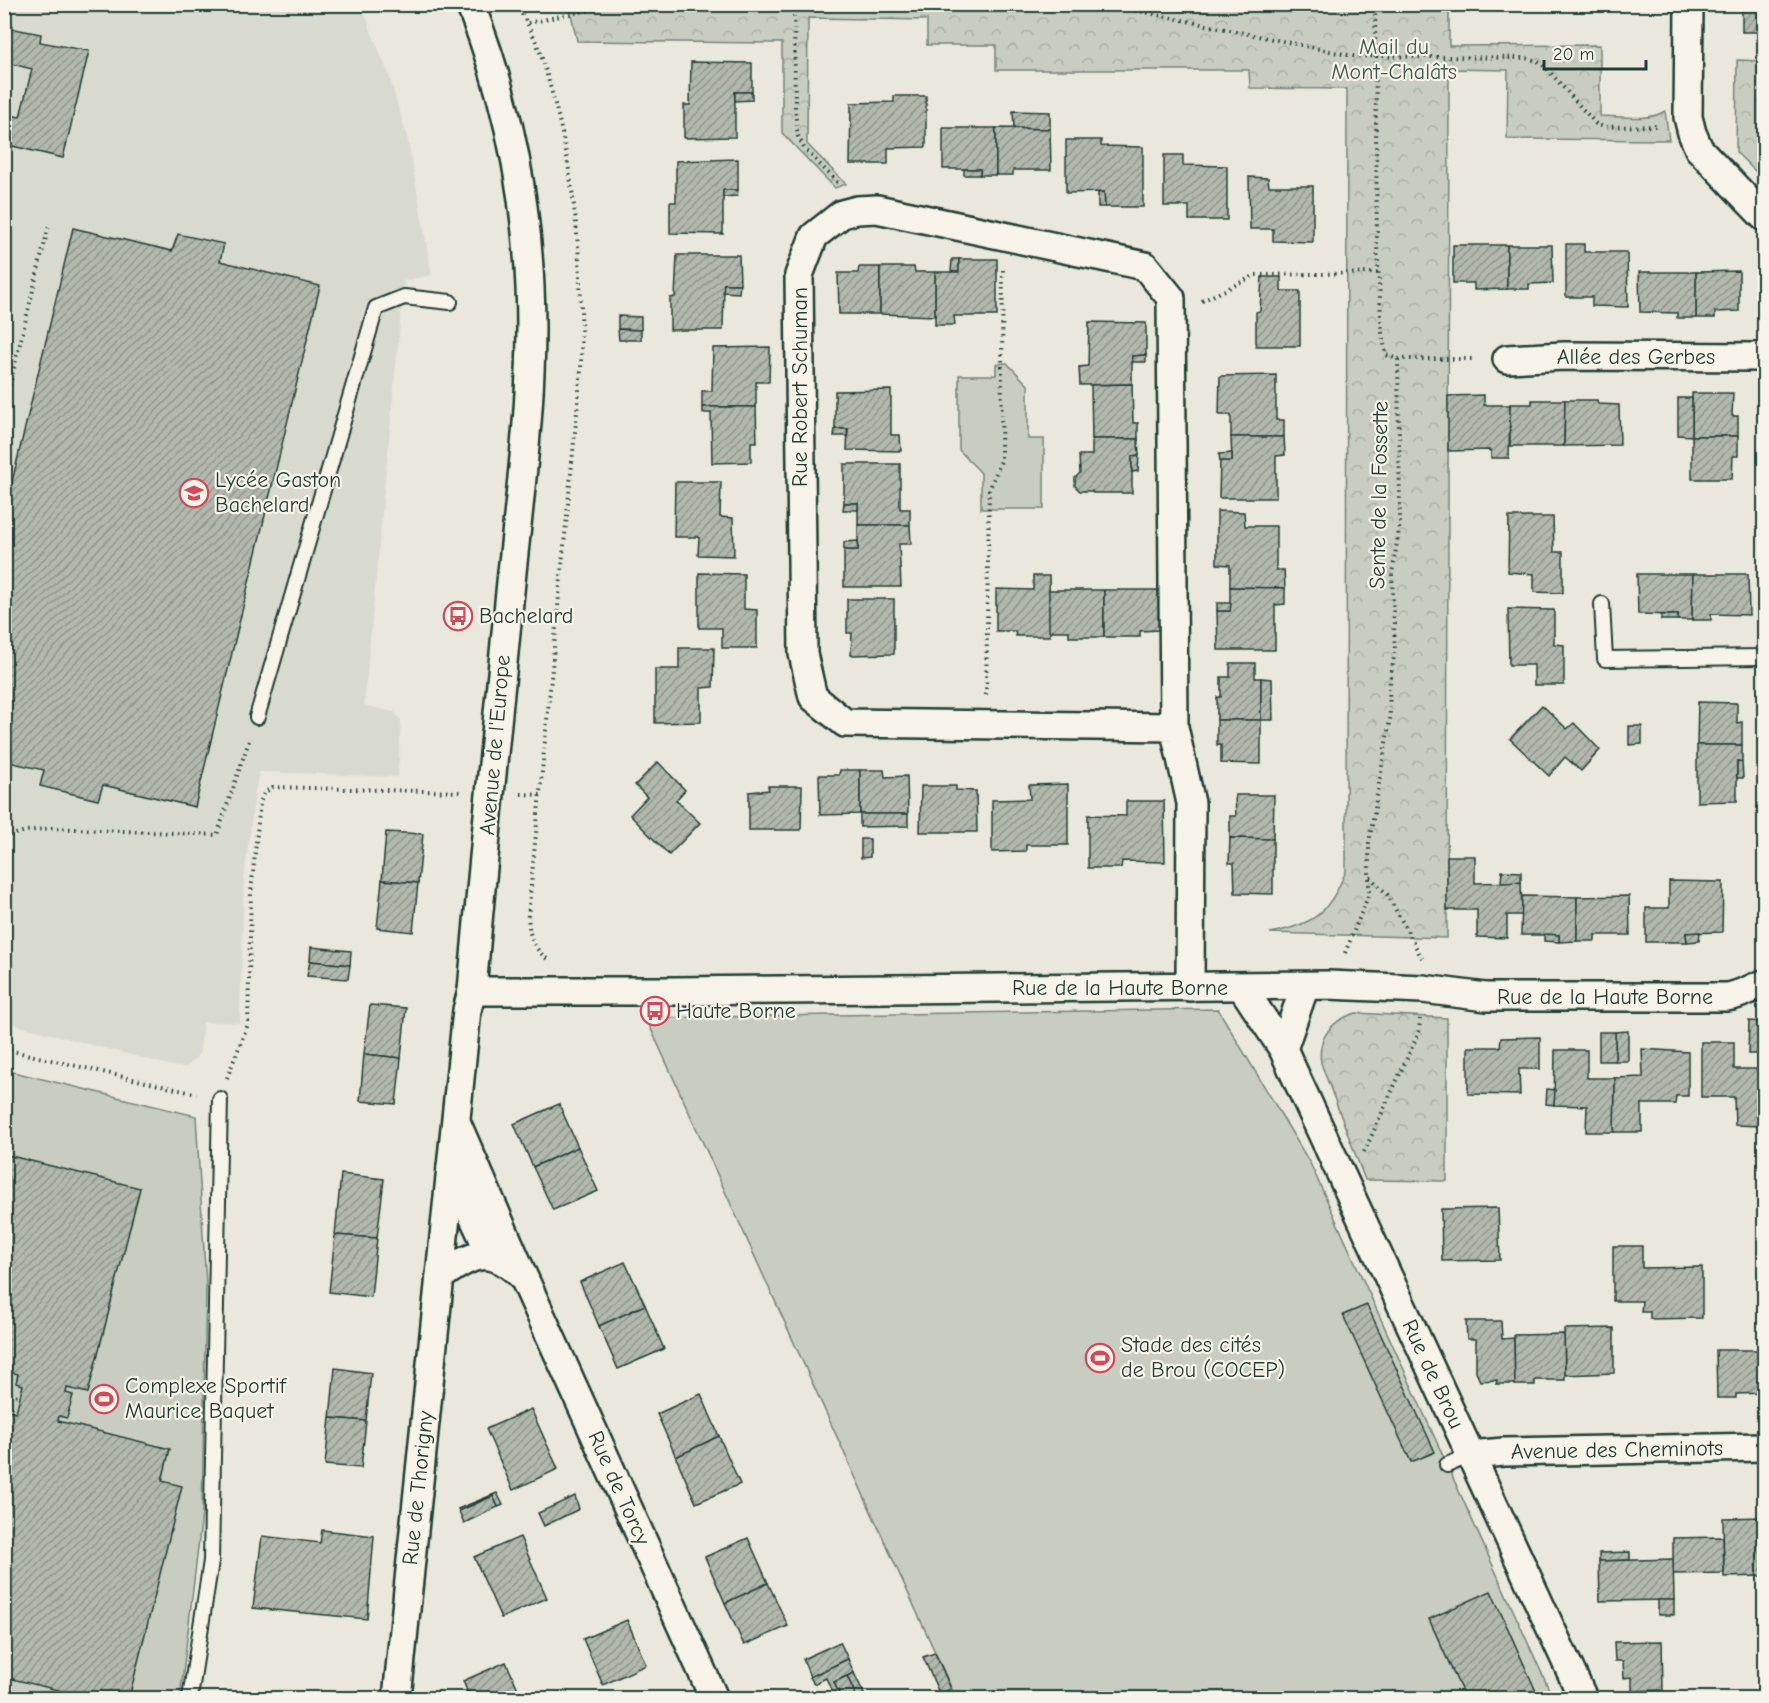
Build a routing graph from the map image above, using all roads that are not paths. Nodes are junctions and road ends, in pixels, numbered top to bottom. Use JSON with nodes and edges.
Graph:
{"nodes":[{"id":1,"x":470,"y":4,"type":"edge"},
{"id":2,"x":1689,"y":4,"type":"edge"},
{"id":3,"x":1764,"y":217,"type":"edge"},
{"id":4,"x":450,"y":302,"type":"dead end"},
{"id":5,"x":1764,"y":357,"type":"edge"},
{"id":6,"x":1507,"y":359,"type":"road end"},
{"id":7,"x":1602,"y":604,"type":"dead end"},
{"id":8,"x":1764,"y":657,"type":"edge"},
{"id":9,"x":256,"y":717,"type":"road end"},
{"id":10,"x":1174,"y":727,"type":"junction"},
{"id":11,"x":1761,"y":979,"type":"edge"},
{"id":12,"x":1305,"y":986,"type":"junction"},
{"id":13,"x":1190,"y":987,"type":"junction"},
{"id":14,"x":1242,"y":987,"type":"junction"},
{"id":15,"x":472,"y":991,"type":"junction"},
{"id":16,"x":1283,"y":1050,"type":"junction"},
{"id":17,"x":219,"y":1100,"type":"road end"},
{"id":18,"x":455,"y":1120,"type":"junction"},
{"id":19,"x":451,"y":1167,"type":"junction"},
{"id":20,"x":491,"y":1255,"type":"junction"},
{"id":21,"x":440,"y":1277,"type":"junction"},
{"id":22,"x":524,"y":1278,"type":"junction"},
{"id":23,"x":1764,"y":1448,"type":"edge"},
{"id":24,"x":1459,"y":1460,"type":"junction"},
{"id":25,"x":190,"y":1698,"type":"edge"},
{"id":26,"x":397,"y":1698,"type":"edge"},
{"id":27,"x":714,"y":1698,"type":"edge"},
{"id":28,"x":1583,"y":1698,"type":"edge"}],
"edges":[{"from":1,"to":15,"type":"street","name":"Avenue de l'Europe"},
{"from":2,"to":3,"type":"street"},
{"from":4,"to":9,"type":"lane"},
{"from":5,"to":6,"type":"street","name":"Allée des Gerbes"},
{"from":7,"to":8,"type":"lane"},
{"from":10,"to":10,"type":"street","name":"Rue Robert Schuman"},
{"from":10,"to":13,"type":"street","name":"Rue Robert Schuman"},
{"from":11,"to":12,"type":"street","name":"Rue de la Haute Borne"},
{"from":12,"to":14,"type":"street","name":"Rue de la Haute Borne"},
{"from":12,"to":16,"type":"street"},
{"from":13,"to":14,"type":"street","name":"Rue de la Haute Borne"},
{"from":13,"to":15,"type":"street","name":"Rue de la Haute Borne"},
{"from":14,"to":16,"type":"street","name":"Rue de Brou"},
{"from":15,"to":18,"type":"street","name":"Avenue de l'Europe"},
{"from":16,"to":24,"type":"street","name":"Rue de Brou"},
{"from":17,"to":25,"type":"lane"},
{"from":18,"to":19,"type":"street","name":"Avenue de l'Europe"},
{"from":18,"to":22,"type":"street","name":"Rue de Torcy"},
{"from":19,"to":20,"type":"street"},
{"from":19,"to":21,"type":"street","name":"Avenue de l'Europe"},
{"from":20,"to":21,"type":"street"},
{"from":20,"to":22,"type":"street","name":"Rue de Torcy"},
{"from":21,"to":26,"type":"street","name":"Rue de Thorigny"},
{"from":22,"to":27,"type":"street","name":"Rue de Torcy"},
{"from":23,"to":24,"type":"street","name":"Avenue des Cheminots"},
{"from":24,"to":28,"type":"street","name":"Rue de Brou"}]}
